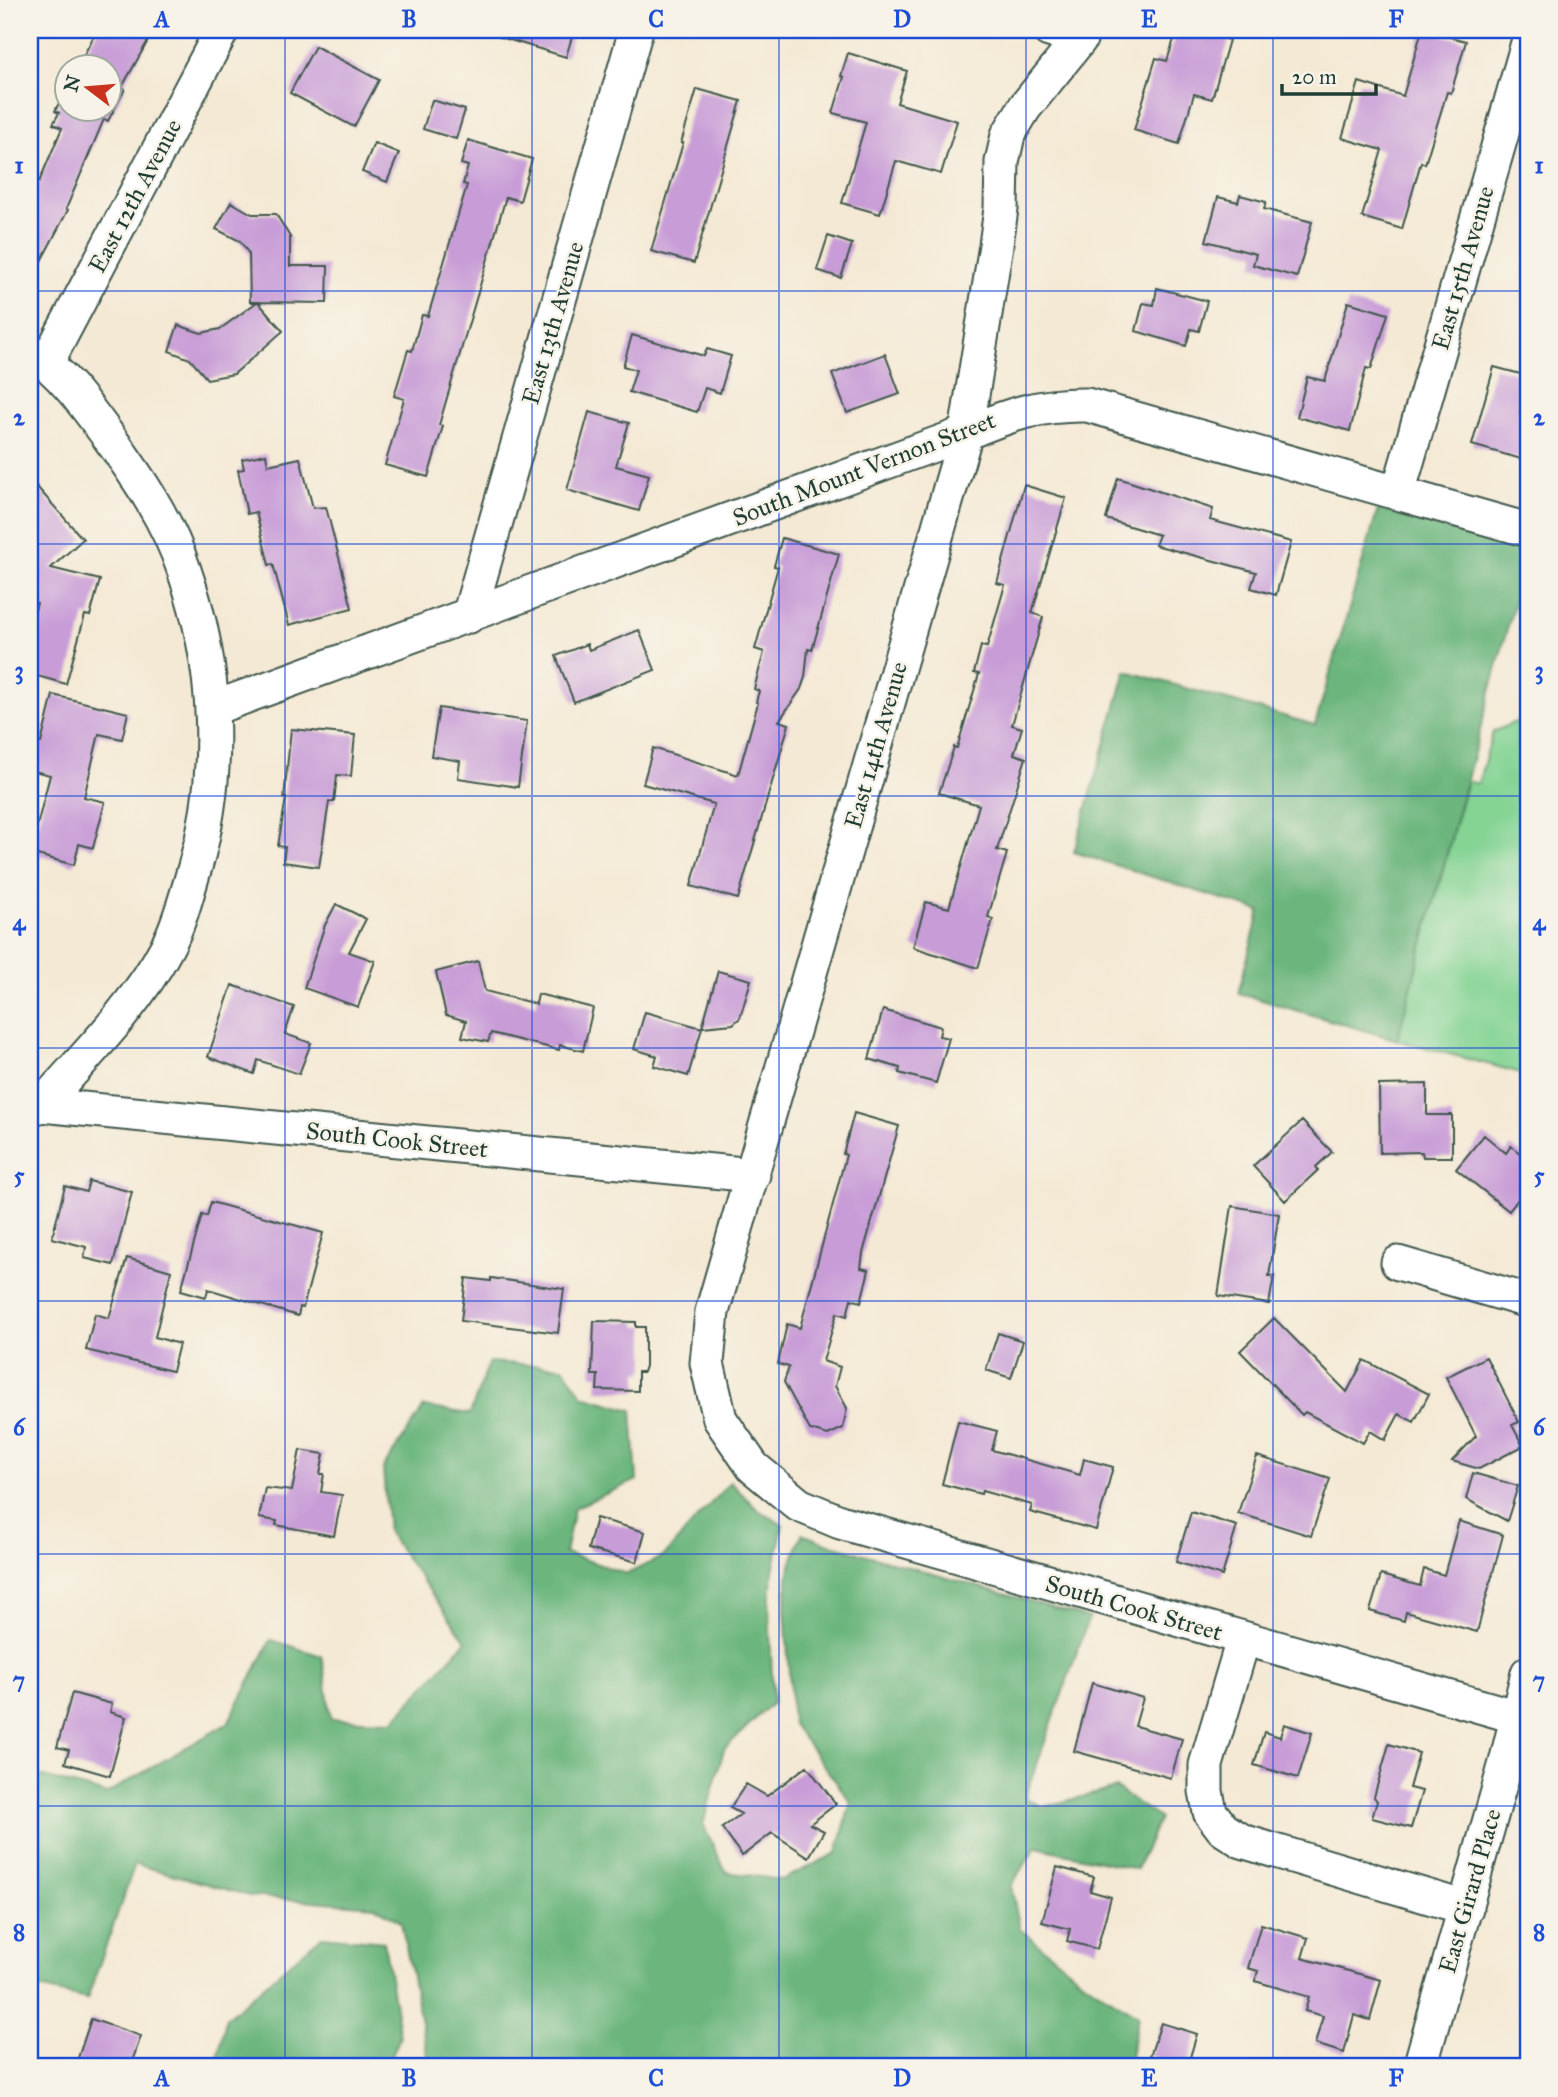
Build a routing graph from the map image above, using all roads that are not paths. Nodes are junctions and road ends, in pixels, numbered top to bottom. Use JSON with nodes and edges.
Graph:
{"nodes":[{"id":1,"x":222,"y":30,"type":"edge"},
{"id":2,"x":636,"y":30,"type":"edge"},
{"id":3,"x":1071,"y":33,"type":"edge"},
{"id":4,"x":1528,"y":43,"type":"edge"},
{"id":5,"x":38,"y":357,"type":"edge"},
{"id":6,"x":966,"y":433,"type":"junction"},
{"id":7,"x":1398,"y":493,"type":"junction"},
{"id":8,"x":1528,"y":530,"type":"edge"},
{"id":9,"x":470,"y":616,"type":"junction"},
{"id":10,"x":214,"y":708,"type":"junction"},
{"id":11,"x":36,"y":1107,"type":"edge"},
{"id":12,"x":753,"y":1175,"type":"junction"},
{"id":13,"x":1398,"y":1263,"type":"dead end"},
{"id":14,"x":1528,"y":1301,"type":"edge"},
{"id":15,"x":753,"y":1467,"type":"joint"},
{"id":16,"x":1243,"y":1640,"type":"junction"},
{"id":17,"x":1528,"y":1673,"type":"edge"},
{"id":18,"x":1522,"y":1718,"type":"edge"},
{"id":19,"x":1466,"y":1908,"type":"junction"},
{"id":20,"x":1420,"y":2067,"type":"edge"}],
"edges":[{"from":1,"to":5,"type":"street","name":"East 12th Avenue"},
{"from":2,"to":9,"type":"street","name":"East 13th Avenue"},
{"from":3,"to":6,"type":"street","name":"East 14th Avenue"},
{"from":4,"to":7,"type":"street","name":"East 15th Avenue"},
{"from":5,"to":10,"type":"street"},
{"from":6,"to":7,"type":"street","name":"South Mount Vernon Street"},
{"from":6,"to":9,"type":"street","name":"South Mount Vernon Street"},
{"from":6,"to":12,"type":"street","name":"East 14th Avenue"},
{"from":7,"to":8,"type":"street","name":"South Mount Vernon Street"},
{"from":9,"to":10,"type":"street","name":"South Mount Vernon Street"},
{"from":10,"to":11,"type":"street"},
{"from":11,"to":12,"type":"street","name":"South Cook Street"},
{"from":12,"to":15,"type":"street","name":"East 14th Avenue"},
{"from":13,"to":14,"type":"street"},
{"from":15,"to":16,"type":"street","name":"South Cook Street"},
{"from":16,"to":18,"type":"street","name":"South Cook Street"},
{"from":16,"to":19,"type":"street"},
{"from":17,"to":18,"type":"street","name":"East Girard Place"},
{"from":18,"to":19,"type":"street","name":"East Girard Place"},
{"from":19,"to":20,"type":"street","name":"East Girard Place"}]}
